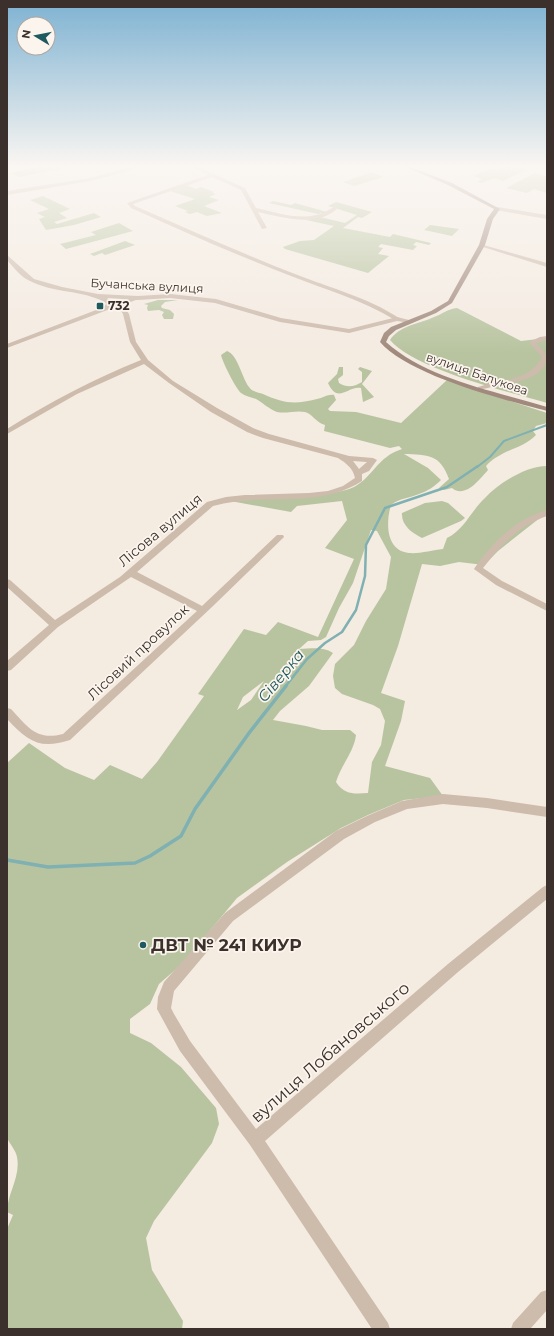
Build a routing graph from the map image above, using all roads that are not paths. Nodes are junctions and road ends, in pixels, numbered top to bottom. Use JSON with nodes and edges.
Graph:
{"nodes":[{"id":1,"x":183,"y":228,"type":"edge"},
{"id":2,"x":487,"y":228,"type":"edge"},
{"id":3,"x":482,"y":246,"type":"junction"},
{"id":4,"x":7,"y":257,"type":"edge"},
{"id":5,"x":547,"y":265,"type":"edge"},
{"id":6,"x":98,"y":296,"type":"junction"},
{"id":7,"x":138,"y":298,"type":"junction"},
{"id":8,"x":119,"y":304,"type":"junction"},
{"id":9,"x":106,"y":308,"type":"junction"},
{"id":10,"x":397,"y":319,"type":"junction"},
{"id":11,"x":410,"y":321,"type":"junction"},
{"id":12,"x":547,"y":338,"type":"edge"},
{"id":13,"x":7,"y":346,"type":"edge"},
{"id":14,"x":145,"y":361,"type":"junction"},
{"id":15,"x":480,"y":388,"type":"junction"},
{"id":16,"x":547,"y":409,"type":"edge"},
{"id":17,"x":7,"y":432,"type":"edge"},
{"id":18,"x":341,"y":456,"type":"junction"},
{"id":19,"x":358,"y":473,"type":"junction"},
{"id":20,"x":547,"y":512,"type":"edge"},
{"id":21,"x":280,"y":537,"type":"dead end"},
{"id":22,"x":131,"y":573,"type":"junction"},
{"id":23,"x":7,"y":582,"type":"edge"},
{"id":24,"x":547,"y":608,"type":"edge"},
{"id":25,"x":203,"y":610,"type":"junction"},
{"id":26,"x":55,"y":625,"type":"junction"},
{"id":27,"x":7,"y":667,"type":"edge"},
{"id":28,"x":7,"y":712,"type":"edge"},
{"id":29,"x":547,"y":812,"type":"edge"},
{"id":30,"x":547,"y":891,"type":"edge"},
{"id":31,"x":255,"y":1140,"type":"junction"},
{"id":32,"x":547,"y":1298,"type":"edge"},
{"id":33,"x":382,"y":1329,"type":"edge"},
{"id":34,"x":518,"y":1329,"type":"edge"}],
"edges":[{"from":1,"to":10,"type":"street"},
{"from":2,"to":3,"type":"main road","name":"вулиця Балукова"},
{"from":3,"to":5,"type":"street"},
{"from":3,"to":11,"type":"main road","name":"вулиця Балукова"},
{"from":4,"to":6,"type":"street","name":"Бучанська вулиця"},
{"from":6,"to":7,"type":"street","name":"Бучанська вулиця"},
{"from":6,"to":9,"type":"street"},
{"from":7,"to":8,"type":"street"},
{"from":7,"to":10,"type":"street","name":"Бучанська вулиця"},
{"from":8,"to":9,"type":"street"},
{"from":8,"to":14,"type":"street"},
{"from":9,"to":13,"type":"street"},
{"from":10,"to":11,"type":"street","name":"Бучанська вулиця"},
{"from":11,"to":15,"type":"main road","name":"вулиця Балукова"},
{"from":12,"to":15,"type":"street"},
{"from":14,"to":17,"type":"street"},
{"from":14,"to":18,"type":"street"},
{"from":15,"to":16,"type":"main road","name":"вулиця Балукова"},
{"from":18,"to":19,"type":"street"},
{"from":18,"to":19,"type":"street"},
{"from":19,"to":22,"type":"street","name":"Лісова вулиця"},
{"from":20,"to":24,"type":"street"},
{"from":21,"to":25,"type":"street","name":"Лісовий провулок"},
{"from":22,"to":25,"type":"street"},
{"from":22,"to":26,"type":"street","name":"Лісова вулиця"},
{"from":23,"to":26,"type":"street"},
{"from":25,"to":28,"type":"street","name":"Лісовий провулок"},
{"from":26,"to":27,"type":"street","name":"Лісова вулиця"},
{"from":29,"to":31,"type":"street"},
{"from":30,"to":31,"type":"street","name":"вулиця Лобановського"},
{"from":31,"to":33,"type":"street","name":"вулиця Лобановського"},
{"from":32,"to":34,"type":"street"}]}
